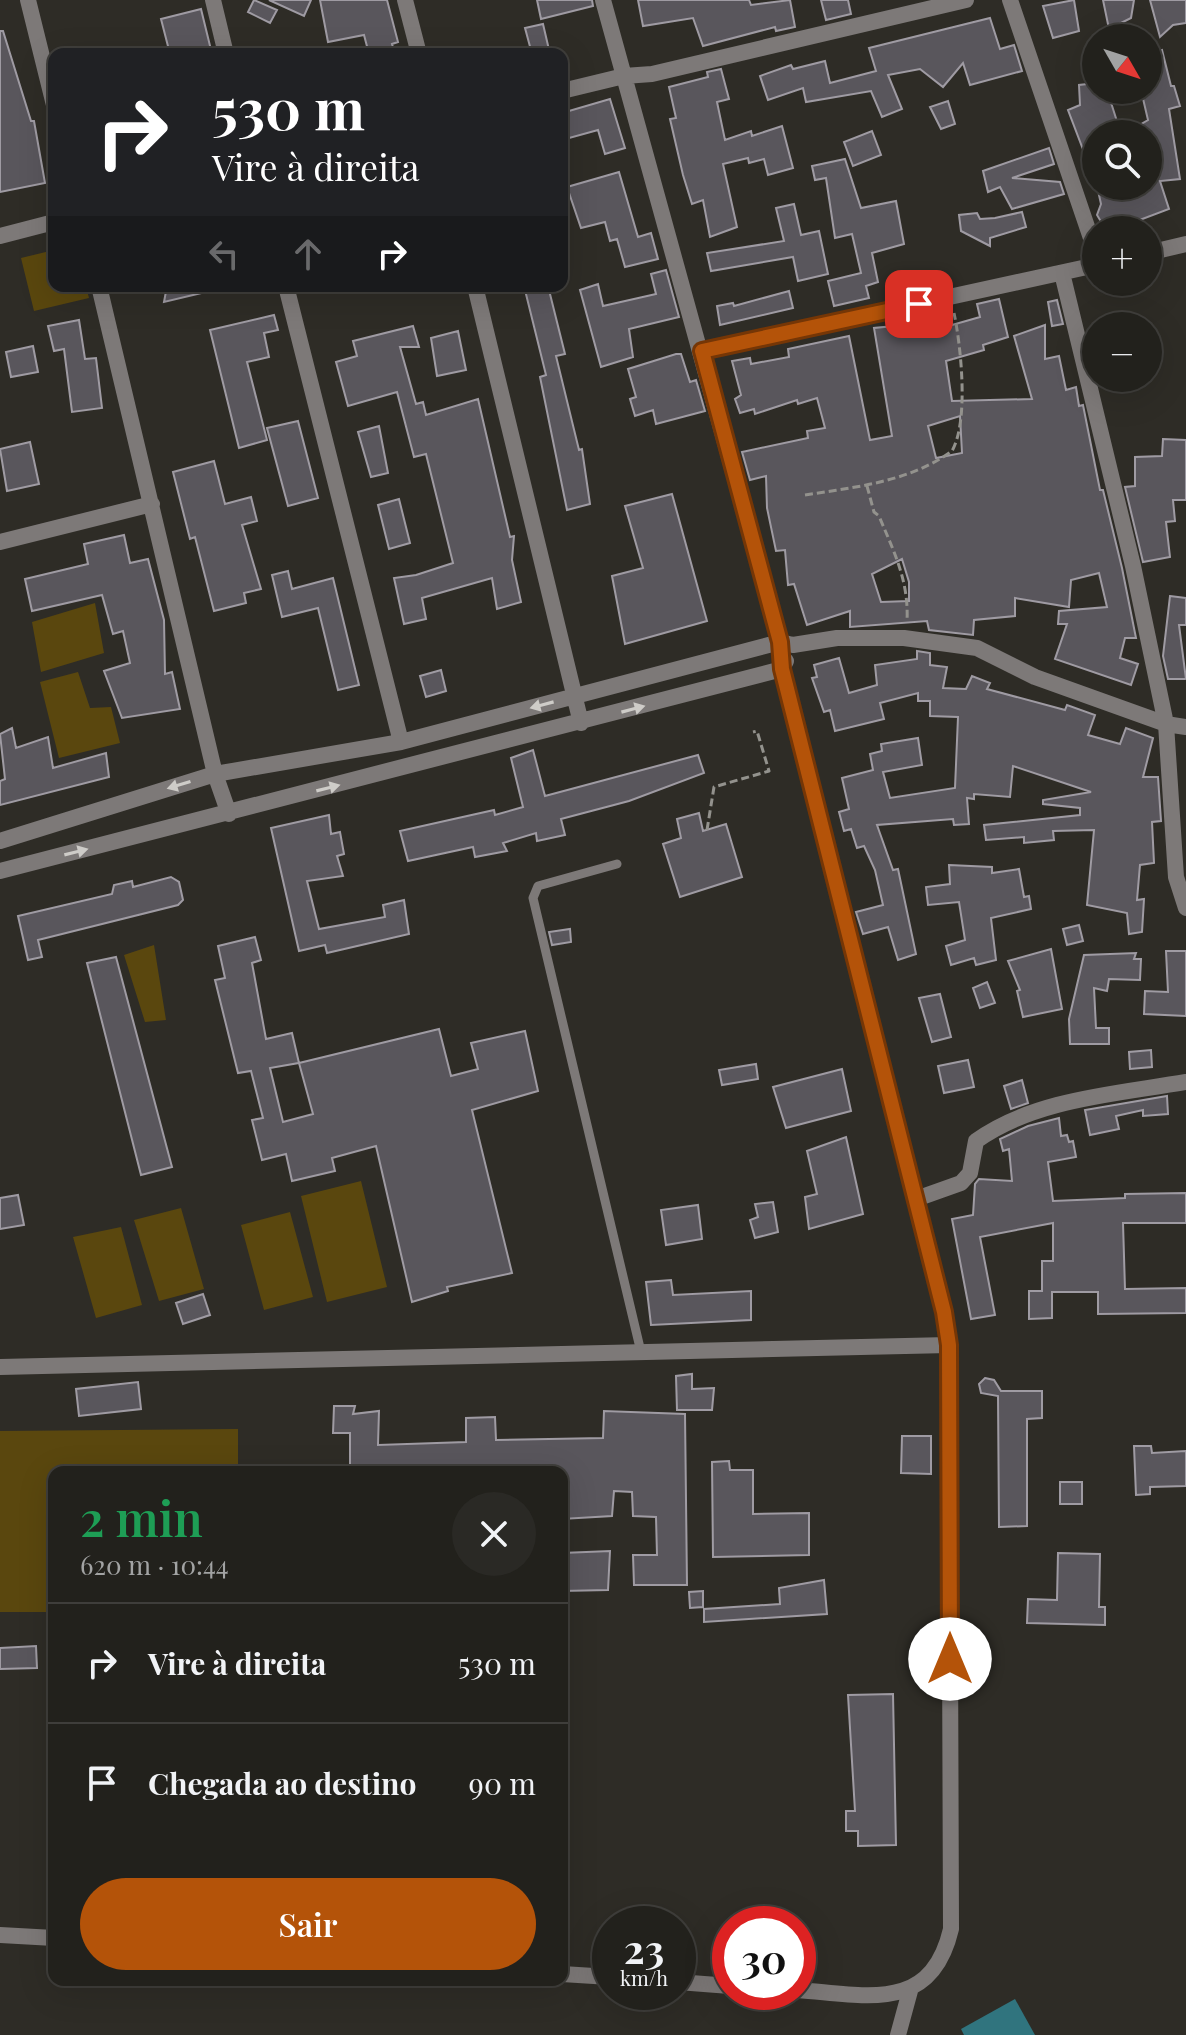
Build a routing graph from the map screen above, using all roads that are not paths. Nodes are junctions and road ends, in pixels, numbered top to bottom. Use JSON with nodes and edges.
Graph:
{"nodes":[{"id":1,"x":28,"y":0,"type":"edge"},
{"id":2,"x":213,"y":0,"type":"edge"},
{"id":3,"x":405,"y":0,"type":"edge"},
{"id":4,"x":603,"y":0,"type":"edge"},
{"id":5,"x":966,"y":0,"type":"edge"},
{"id":6,"x":1010,"y":0,"type":"edge"},
{"id":7,"x":225,"y":48,"type":"edge"},
{"id":8,"x":417,"y":48,"type":"edge"},
{"id":9,"x":624,"y":76,"type":"junction"},
{"id":10,"x":48,"y":81,"type":"edge"},
{"id":11,"x":568,"y":90,"type":"edge"},
{"id":12,"x":1083,"y":216,"type":"edge"},
{"id":13,"x":48,"y":224,"type":"edge"},
{"id":14,"x":0,"y":236,"type":"edge"},
{"id":15,"x":1186,"y":244,"type":"edge"},
{"id":16,"x":1162,"y":250,"type":"edge"},
{"id":17,"x":1082,"y":268,"type":"edge"},
{"id":18,"x":1062,"y":273,"type":"junction"},
{"id":19,"x":100,"y":292,"type":"edge"},
{"id":20,"x":288,"y":292,"type":"edge"},
{"id":21,"x":476,"y":292,"type":"edge"},
{"id":22,"x":702,"y":351,"type":"junction"},
{"id":23,"x":152,"y":504,"type":"junction"},
{"id":24,"x":0,"y":542,"type":"edge"},
{"id":25,"x":787,"y":644,"type":"junction"},
{"id":26,"x":782,"y":669,"type":"junction"},
{"id":27,"x":573,"y":697,"type":"junction"},
{"id":28,"x":581,"y":723,"type":"junction"},
{"id":29,"x":1166,"y":724,"type":"junction"},
{"id":30,"x":1186,"y":727,"type":"edge"},
{"id":31,"x":401,"y":742,"type":"junction"},
{"id":32,"x":215,"y":774,"type":"junction"},
{"id":33,"x":229,"y":814,"type":"junction"},
{"id":34,"x":0,"y":841,"type":"edge"},
{"id":35,"x":617,"y":864,"type":"dead end"},
{"id":36,"x":0,"y":871,"type":"edge"},
{"id":37,"x":1186,"y":908,"type":"edge"},
{"id":38,"x":1186,"y":1082,"type":"edge"},
{"id":39,"x":916,"y":1199,"type":"junction"},
{"id":40,"x":949,"y":1345,"type":"junction"},
{"id":41,"x":641,"y":1352,"type":"junction"},
{"id":42,"x":0,"y":1367,"type":"edge"},
{"id":43,"x":0,"y":1935,"type":"edge"},
{"id":44,"x":48,"y":1938,"type":"edge"},
{"id":45,"x":568,"y":1974,"type":"edge"},
{"id":46,"x":592,"y":1976,"type":"edge"},
{"id":47,"x":816,"y":1991,"type":"edge"},
{"id":48,"x":910,"y":1991,"type":"junction"},
{"id":49,"x":898,"y":2035,"type":"edge"}],
"edges":[{"from":1,"to":10,"type":"street"},
{"from":2,"to":7,"type":"street"},
{"from":3,"to":8,"type":"street"},
{"from":4,"to":9,"type":"street"},
{"from":5,"to":9,"type":"street"},
{"from":6,"to":12,"type":"street"},
{"from":9,"to":11,"type":"street"},
{"from":9,"to":22,"type":"street"},
{"from":13,"to":14,"type":"street"},
{"from":15,"to":16,"type":"street"},
{"from":17,"to":18,"type":"street"},
{"from":18,"to":22,"type":"street"},
{"from":18,"to":29,"type":"street"},
{"from":19,"to":23,"type":"street"},
{"from":20,"to":31,"type":"street"},
{"from":21,"to":27,"type":"street"},
{"from":22,"to":25,"type":"street"},
{"from":23,"to":24,"type":"street"},
{"from":23,"to":32,"type":"street"},
{"from":25,"to":26,"type":"street"},
{"from":25,"to":27,"type":"street"},
{"from":25,"to":29,"type":"street"},
{"from":28,"to":26,"type":"street","one_way":true},
{"from":26,"to":39,"type":"street"},
{"from":27,"to":28,"type":"street"},
{"from":27,"to":31,"type":"street","one_way":true},
{"from":33,"to":28,"type":"street","one_way":true},
{"from":29,"to":30,"type":"street"},
{"from":29,"to":37,"type":"street"},
{"from":31,"to":32,"type":"street"},
{"from":32,"to":33,"type":"street"},
{"from":32,"to":34,"type":"street","one_way":true},
{"from":36,"to":33,"type":"street","one_way":true},
{"from":35,"to":41,"type":"lane"},
{"from":38,"to":39,"type":"street"},
{"from":39,"to":40,"type":"street"},
{"from":40,"to":41,"type":"street"},
{"from":40,"to":48,"type":"street"},
{"from":41,"to":42,"type":"street"},
{"from":43,"to":44,"type":"street"},
{"from":45,"to":46,"type":"street"},
{"from":47,"to":48,"type":"street"},
{"from":48,"to":49,"type":"street"}]}
